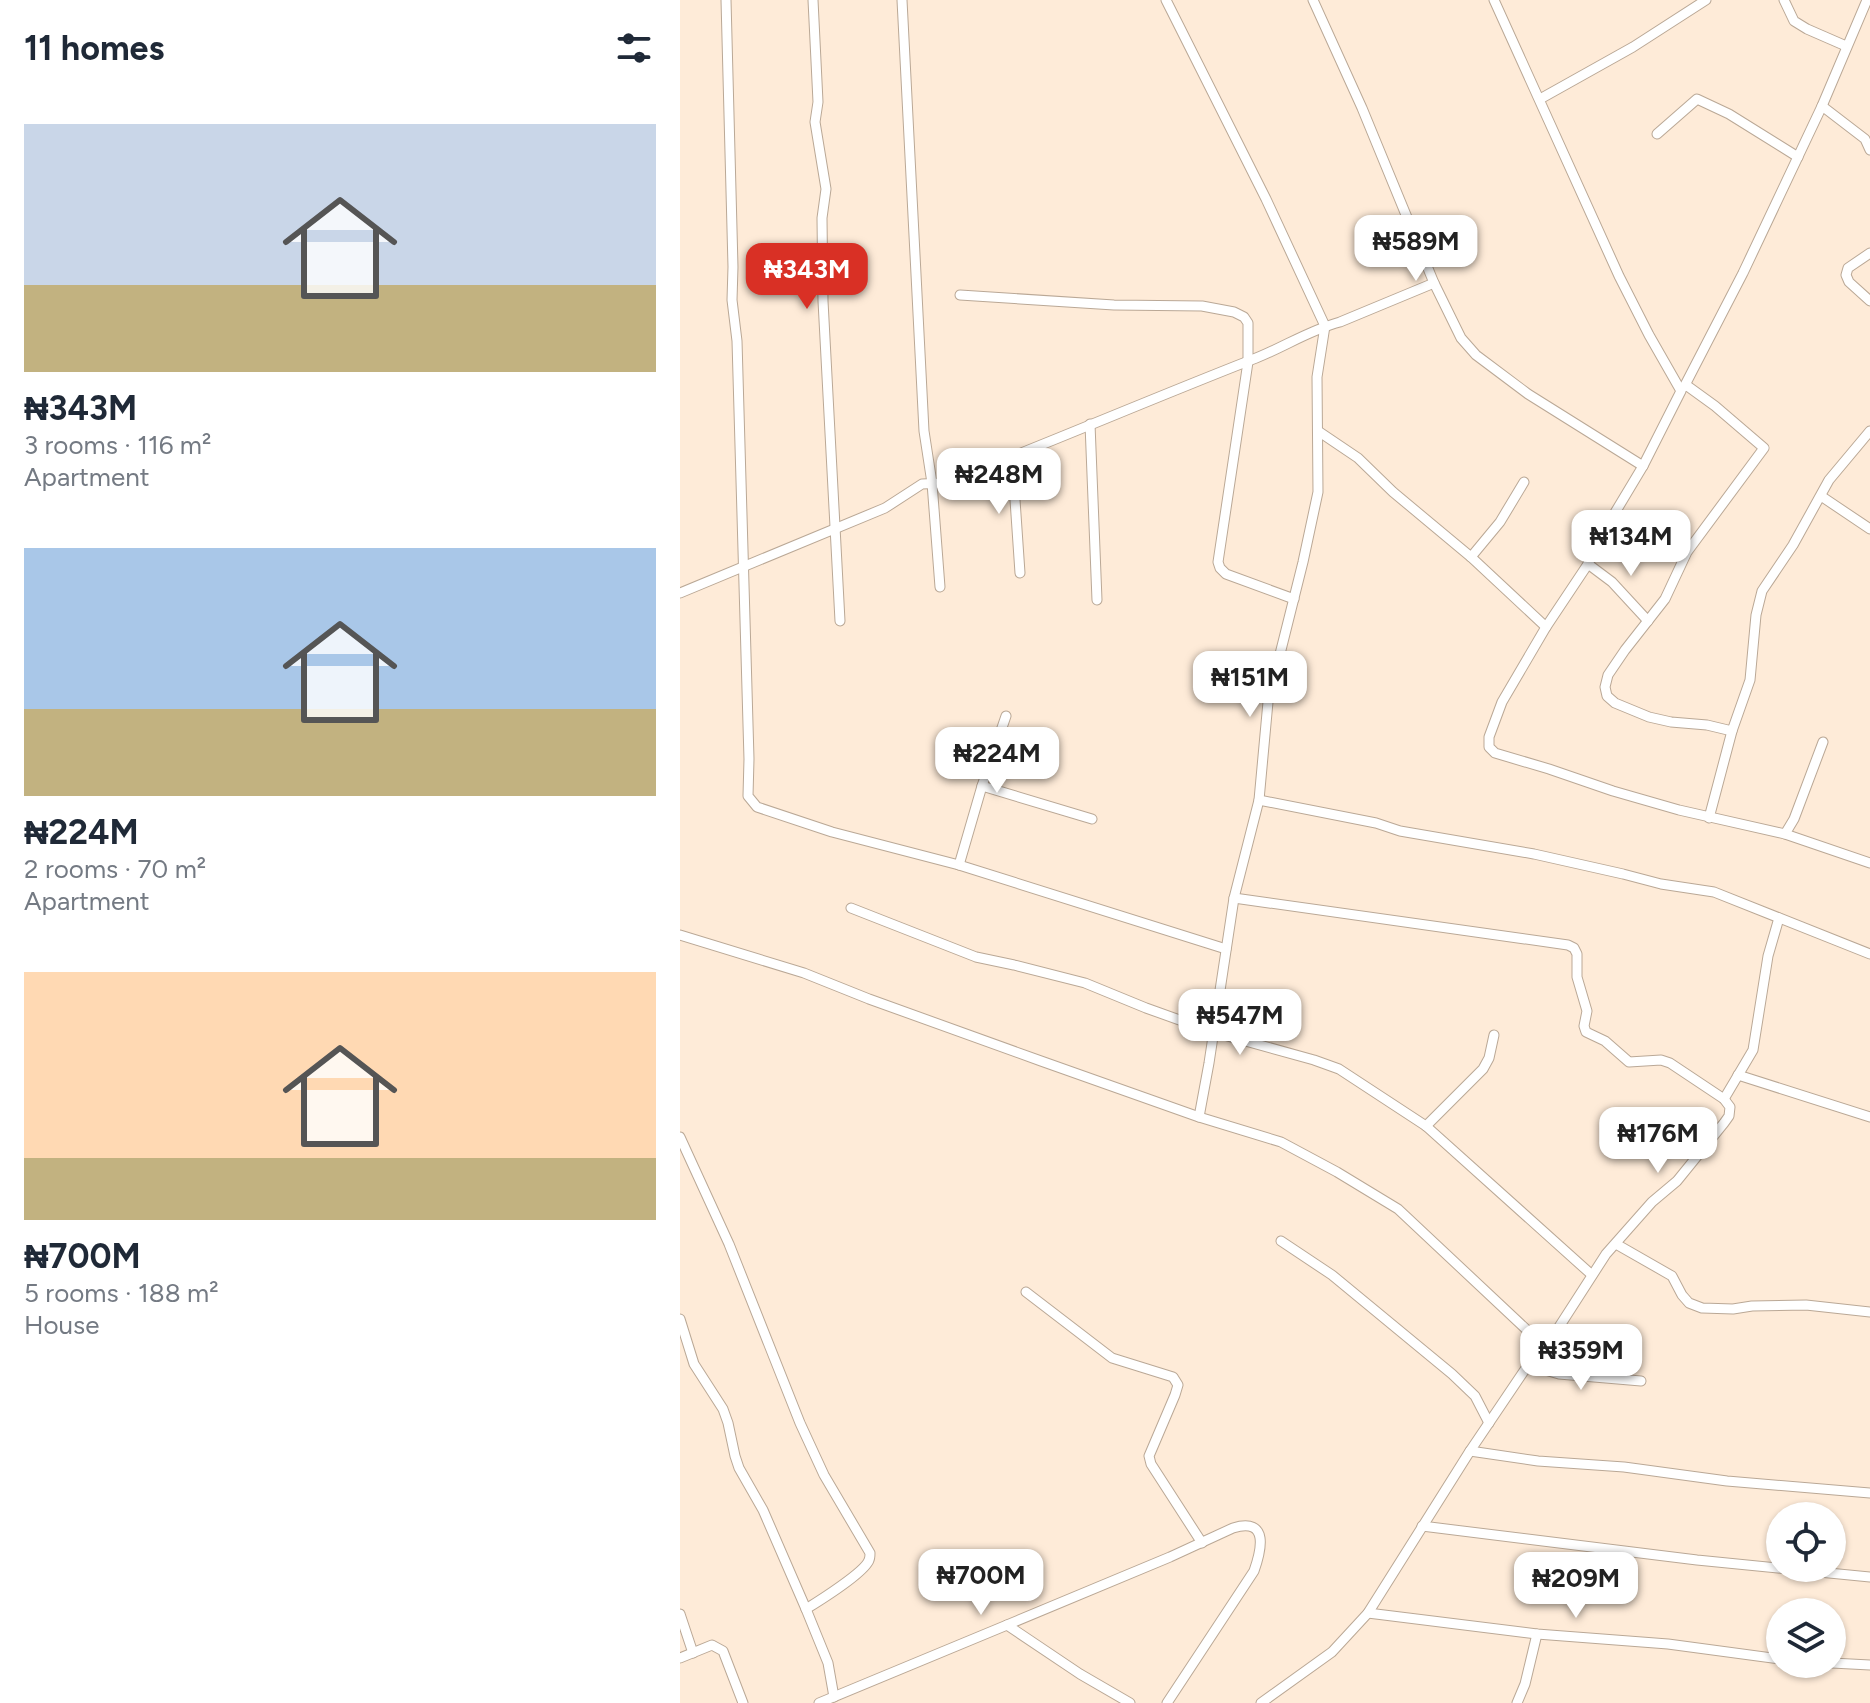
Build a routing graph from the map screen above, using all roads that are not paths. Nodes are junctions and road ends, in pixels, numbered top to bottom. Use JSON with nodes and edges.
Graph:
{"nodes":[{"id":1,"x":726,"y":0,"type":"edge"},
{"id":2,"x":813,"y":0,"type":"edge"},
{"id":3,"x":902,"y":0,"type":"edge"},
{"id":4,"x":1166,"y":0,"type":"edge"},
{"id":5,"x":1313,"y":0,"type":"edge"},
{"id":6,"x":1494,"y":0,"type":"edge"},
{"id":7,"x":1706,"y":0,"type":"edge"},
{"id":8,"x":1784,"y":0,"type":"edge"},
{"id":9,"x":1867,"y":0,"type":"edge"},
{"id":10,"x":1846,"y":46,"type":"junction"},
{"id":11,"x":1540,"y":99,"type":"junction"},
{"id":12,"x":1822,"y":106,"type":"junction"},
{"id":13,"x":1657,"y":134,"type":"dead end"},
{"id":14,"x":1867,"y":138,"type":"edge"},
{"id":15,"x":1870,"y":150,"type":"edge"},
{"id":16,"x":1798,"y":157,"type":"junction"},
{"id":17,"x":1870,"y":253,"type":"edge"},
{"id":18,"x":1434,"y":283,"type":"junction"},
{"id":19,"x":960,"y":295,"type":"dead end"},
{"id":20,"x":1870,"y":301,"type":"edge"},
{"id":21,"x":1325,"y":326,"type":"junction"},
{"id":22,"x":1248,"y":362,"type":"junction"},
{"id":23,"x":1684,"y":388,"type":"junction"},
{"id":24,"x":1090,"y":424,"type":"junction"},
{"id":25,"x":1318,"y":431,"type":"junction"},
{"id":26,"x":1870,"y":431,"type":"edge"},
{"id":27,"x":1012,"y":456,"type":"junction"},
{"id":28,"x":1643,"y":466,"type":"junction"},
{"id":29,"x":1524,"y":482,"type":"dead end"},
{"id":30,"x":932,"y":483,"type":"junction"},
{"id":31,"x":1821,"y":496,"type":"junction"},
{"id":32,"x":836,"y":528,"type":"junction"},
{"id":33,"x":1870,"y":529,"type":"edge"},
{"id":34,"x":1471,"y":557,"type":"junction"},
{"id":35,"x":1588,"y":564,"type":"junction"},
{"id":36,"x":742,"y":567,"type":"junction"},
{"id":37,"x":1020,"y":573,"type":"dead end"},
{"id":38,"x":940,"y":587,"type":"dead end"},
{"id":39,"x":680,"y":593,"type":"edge"},
{"id":40,"x":1294,"y":599,"type":"junction"},
{"id":41,"x":1097,"y":600,"type":"dead end"},
{"id":42,"x":840,"y":621,"type":"dead end"},
{"id":43,"x":1648,"y":621,"type":"junction"},
{"id":44,"x":1546,"y":627,"type":"junction"},
{"id":45,"x":1006,"y":716,"type":"dead end"},
{"id":46,"x":1732,"y":731,"type":"junction"},
{"id":47,"x":1823,"y":742,"type":"dead end"},
{"id":48,"x":982,"y":786,"type":"junction"},
{"id":49,"x":1259,"y":800,"type":"junction"},
{"id":50,"x":1709,"y":818,"type":"junction"},
{"id":51,"x":1092,"y":819,"type":"dead end"},
{"id":52,"x":1785,"y":834,"type":"junction"},
{"id":53,"x":1870,"y":863,"type":"edge"},
{"id":54,"x":959,"y":865,"type":"junction"},
{"id":55,"x":1234,"y":898,"type":"junction"},
{"id":56,"x":851,"y":908,"type":"dead end"},
{"id":57,"x":1779,"y":918,"type":"junction"},
{"id":58,"x":680,"y":935,"type":"edge"},
{"id":59,"x":1226,"y":949,"type":"junction"},
{"id":60,"x":1870,"y":954,"type":"edge"},
{"id":61,"x":1213,"y":1032,"type":"junction"},
{"id":62,"x":1494,"y":1035,"type":"dead end"},
{"id":63,"x":1738,"y":1075,"type":"junction"},
{"id":64,"x":1724,"y":1099,"type":"junction"},
{"id":65,"x":1199,"y":1117,"type":"junction"},
{"id":66,"x":1870,"y":1117,"type":"edge"},
{"id":67,"x":1426,"y":1126,"type":"junction"},
{"id":68,"x":680,"y":1137,"type":"edge"},
{"id":69,"x":1281,"y":1241,"type":"dead end"},
{"id":70,"x":1616,"y":1244,"type":"junction"},
{"id":71,"x":1592,"y":1275,"type":"junction"},
{"id":72,"x":1026,"y":1292,"type":"dead end"},
{"id":73,"x":1870,"y":1312,"type":"edge"},
{"id":74,"x":680,"y":1319,"type":"edge"},
{"id":75,"x":1544,"y":1346,"type":"junction"},
{"id":76,"x":1528,"y":1365,"type":"junction"},
{"id":77,"x":1641,"y":1381,"type":"dead end"},
{"id":78,"x":1489,"y":1423,"type":"junction"},
{"id":79,"x":1470,"y":1451,"type":"junction"},
{"id":80,"x":1870,"y":1493,"type":"edge"},
{"id":81,"x":1422,"y":1526,"type":"junction"},
{"id":82,"x":1202,"y":1543,"type":"junction"},
{"id":83,"x":1870,"y":1577,"type":"edge"},
{"id":84,"x":806,"y":1609,"type":"junction"},
{"id":85,"x":1368,"y":1613,"type":"junction"},
{"id":86,"x":680,"y":1614,"type":"edge"},
{"id":87,"x":1007,"y":1625,"type":"junction"},
{"id":88,"x":1537,"y":1634,"type":"junction"},
{"id":89,"x":693,"y":1653,"type":"junction"},
{"id":90,"x":1766,"y":1657,"type":"edge"},
{"id":91,"x":680,"y":1658,"type":"edge"},
{"id":92,"x":1846,"y":1664,"type":"edge"},
{"id":93,"x":1870,"y":1665,"type":"edge"},
{"id":94,"x":834,"y":1697,"type":"junction"},
{"id":95,"x":743,"y":1703,"type":"edge"},
{"id":96,"x":819,"y":1703,"type":"edge"},
{"id":97,"x":1130,"y":1703,"type":"edge"},
{"id":98,"x":1167,"y":1703,"type":"edge"},
{"id":99,"x":1261,"y":1703,"type":"edge"},
{"id":100,"x":1517,"y":1703,"type":"edge"}],
"edges":[{"from":1,"to":36,"type":"street"},
{"from":2,"to":32,"type":"street"},
{"from":3,"to":30,"type":"street"},
{"from":4,"to":21,"type":"street"},
{"from":5,"to":18,"type":"street"},
{"from":6,"to":11,"type":"street"},
{"from":7,"to":11,"type":"street"},
{"from":8,"to":10,"type":"street"},
{"from":9,"to":10,"type":"street"},
{"from":10,"to":12,"type":"street"},
{"from":11,"to":23,"type":"street"},
{"from":12,"to":14,"type":"street"},
{"from":12,"to":16,"type":"street"},
{"from":13,"to":16,"type":"street"},
{"from":14,"to":15,"type":"street"},
{"from":16,"to":23,"type":"street"},
{"from":17,"to":20,"type":"street"},
{"from":18,"to":21,"type":"street"},
{"from":18,"to":28,"type":"street"},
{"from":19,"to":22,"type":"street"},
{"from":21,"to":22,"type":"street"},
{"from":21,"to":25,"type":"street"},
{"from":22,"to":24,"type":"street"},
{"from":22,"to":40,"type":"street"},
{"from":23,"to":28,"type":"street"},
{"from":23,"to":43,"type":"street"},
{"from":24,"to":27,"type":"street"},
{"from":24,"to":41,"type":"street"},
{"from":25,"to":34,"type":"street"},
{"from":25,"to":40,"type":"street"},
{"from":26,"to":31,"type":"street"},
{"from":27,"to":30,"type":"street"},
{"from":27,"to":37,"type":"street"},
{"from":28,"to":35,"type":"street"},
{"from":29,"to":34,"type":"street"},
{"from":30,"to":32,"type":"street"},
{"from":30,"to":38,"type":"street"},
{"from":31,"to":33,"type":"street"},
{"from":31,"to":46,"type":"street"},
{"from":32,"to":36,"type":"street"},
{"from":32,"to":42,"type":"street"},
{"from":34,"to":44,"type":"street"},
{"from":35,"to":43,"type":"street"},
{"from":35,"to":44,"type":"street"},
{"from":36,"to":39,"type":"street"},
{"from":36,"to":54,"type":"street"},
{"from":40,"to":49,"type":"street"},
{"from":43,"to":46,"type":"street"},
{"from":44,"to":50,"type":"street"},
{"from":45,"to":48,"type":"street"},
{"from":46,"to":50,"type":"street"},
{"from":47,"to":52,"type":"street"},
{"from":48,"to":51,"type":"street"},
{"from":48,"to":54,"type":"street"},
{"from":49,"to":55,"type":"street"},
{"from":49,"to":57,"type":"street"},
{"from":50,"to":52,"type":"street"},
{"from":52,"to":53,"type":"street"},
{"from":54,"to":59,"type":"street"},
{"from":55,"to":59,"type":"street"},
{"from":55,"to":64,"type":"street"},
{"from":56,"to":61,"type":"street"},
{"from":57,"to":60,"type":"street"},
{"from":57,"to":63,"type":"street"},
{"from":58,"to":65,"type":"street"},
{"from":59,"to":61,"type":"street"},
{"from":61,"to":65,"type":"street"},
{"from":61,"to":67,"type":"street"},
{"from":62,"to":67,"type":"street"},
{"from":63,"to":64,"type":"street"},
{"from":63,"to":66,"type":"street"},
{"from":64,"to":70,"type":"street"},
{"from":65,"to":75,"type":"street"},
{"from":67,"to":71,"type":"street"},
{"from":68,"to":84,"type":"street"},
{"from":69,"to":78,"type":"street"},
{"from":70,"to":71,"type":"street"},
{"from":70,"to":73,"type":"street"},
{"from":71,"to":75,"type":"street"},
{"from":72,"to":82,"type":"street"},
{"from":74,"to":84,"type":"street"},
{"from":75,"to":76,"type":"street"},
{"from":76,"to":77,"type":"street"},
{"from":76,"to":78,"type":"street"},
{"from":78,"to":79,"type":"street"},
{"from":79,"to":80,"type":"street"},
{"from":79,"to":81,"type":"street"},
{"from":81,"to":83,"type":"street"},
{"from":81,"to":85,"type":"street"},
{"from":82,"to":87,"type":"street"},
{"from":82,"to":98,"type":"street"},
{"from":84,"to":94,"type":"street"},
{"from":85,"to":88,"type":"street"},
{"from":85,"to":99,"type":"street"},
{"from":86,"to":89,"type":"street"},
{"from":87,"to":94,"type":"street"},
{"from":87,"to":97,"type":"street"},
{"from":88,"to":90,"type":"street"},
{"from":88,"to":100,"type":"street"},
{"from":89,"to":91,"type":"street"},
{"from":89,"to":95,"type":"street"},
{"from":92,"to":93,"type":"street"},
{"from":94,"to":96,"type":"street"}]}
